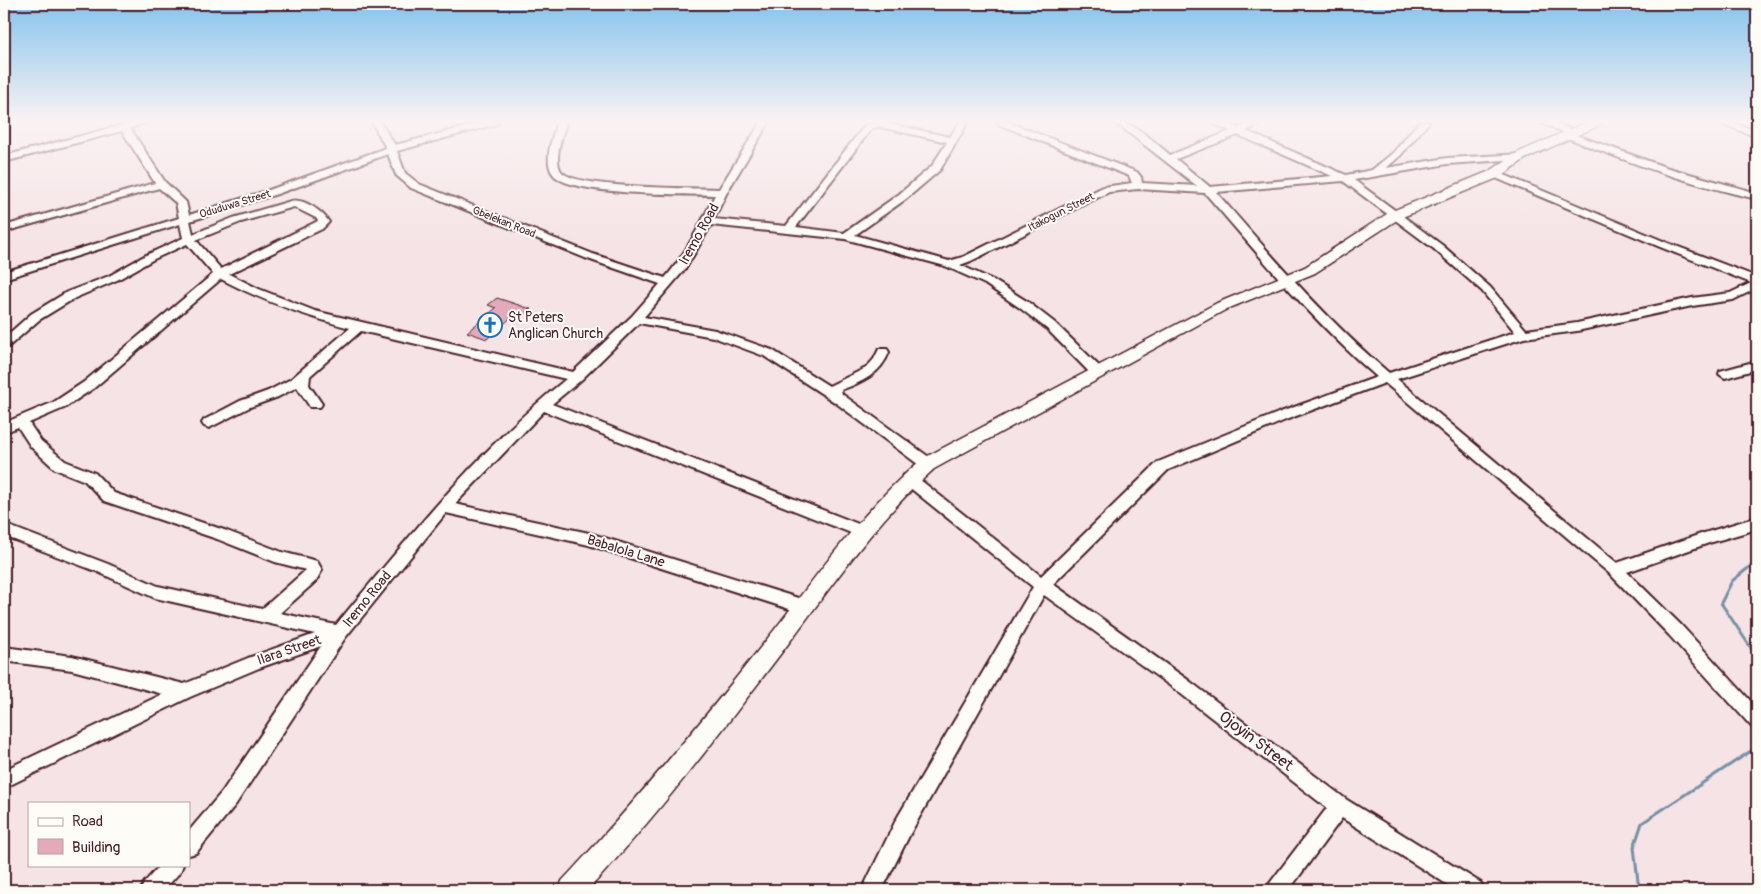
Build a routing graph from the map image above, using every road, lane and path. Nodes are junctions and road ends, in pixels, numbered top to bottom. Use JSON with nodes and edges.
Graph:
{"nodes":[{"id":1,"x":148,"y":164,"type":"edge"},
{"id":2,"x":349,"y":164,"type":"edge"},
{"id":3,"x":396,"y":164,"type":"edge"},
{"id":4,"x":554,"y":164,"type":"edge"},
{"id":5,"x":739,"y":164,"type":"edge"},
{"id":6,"x":839,"y":164,"type":"edge"},
{"id":7,"x":939,"y":164,"type":"edge"},
{"id":8,"x":1107,"y":164,"type":"edge"},
{"id":9,"x":1177,"y":164,"type":"edge"},
{"id":10,"x":1311,"y":164,"type":"edge"},
{"id":11,"x":1386,"y":164,"type":"edge"},
{"id":12,"x":1429,"y":164,"type":"edge"},
{"id":13,"x":1510,"y":164,"type":"edge"},
{"id":14,"x":1648,"y":164,"type":"edge"},
{"id":15,"x":1376,"y":172,"type":"junction"},
{"id":16,"x":1495,"y":174,"type":"junction"},
{"id":17,"x":1345,"y":178,"type":"junction"},
{"id":18,"x":161,"y":184,"type":"junction"},
{"id":19,"x":1138,"y":186,"type":"junction"},
{"id":20,"x":1208,"y":190,"type":"junction"},
{"id":21,"x":722,"y":192,"type":"junction"},
{"id":22,"x":1757,"y":196,"type":"edge"},
{"id":23,"x":1396,"y":215,"type":"junction"},
{"id":24,"x":185,"y":220,"type":"junction"},
{"id":25,"x":707,"y":221,"type":"junction"},
{"id":26,"x":4,"y":229,"type":"edge"},
{"id":27,"x":788,"y":229,"type":"junction"},
{"id":28,"x":846,"y":236,"type":"junction"},
{"id":29,"x":189,"y":239,"type":"junction"},
{"id":30,"x":950,"y":264,"type":"junction"},
{"id":31,"x":220,"y":274,"type":"junction"},
{"id":32,"x":4,"y":276,"type":"edge"},
{"id":33,"x":1287,"y":281,"type":"junction"},
{"id":34,"x":667,"y":283,"type":"junction"},
{"id":35,"x":1757,"y":283,"type":"edge"},
{"id":36,"x":636,"y":319,"type":"junction"},
{"id":37,"x":359,"y":328,"type":"junction"},
{"id":38,"x":1523,"y":334,"type":"junction"},
{"id":39,"x":4,"y":344,"type":"edge"},
{"id":40,"x":883,"y":352,"type":"dead end"},
{"id":41,"x":1757,"y":365,"type":"edge"},
{"id":42,"x":1098,"y":373,"type":"junction"},
{"id":43,"x":1725,"y":374,"type":"dead end"},
{"id":44,"x":304,"y":376,"type":"junction"},
{"id":45,"x":576,"y":377,"type":"junction"},
{"id":46,"x":1387,"y":378,"type":"junction"},
{"id":47,"x":835,"y":395,"type":"junction"},
{"id":48,"x":315,"y":404,"type":"dead end"},
{"id":49,"x":542,"y":405,"type":"junction"},
{"id":50,"x":22,"y":422,"type":"junction"},
{"id":51,"x":209,"y":423,"type":"dead end"},
{"id":52,"x":4,"y":428,"type":"edge"},
{"id":53,"x":928,"y":464,"type":"junction"},
{"id":54,"x":909,"y":480,"type":"junction"},
{"id":55,"x":443,"y":507,"type":"junction"},
{"id":56,"x":1757,"y":523,"type":"edge"},
{"id":57,"x":4,"y":530,"type":"edge"},
{"id":58,"x":861,"y":531,"type":"junction"},
{"id":59,"x":1615,"y":570,"type":"junction"},
{"id":60,"x":1042,"y":584,"type":"junction"},
{"id":61,"x":805,"y":607,"type":"junction"},
{"id":62,"x":264,"y":617,"type":"junction"},
{"id":63,"x":338,"y":633,"type":"junction"},
{"id":64,"x":4,"y":654,"type":"edge"},
{"id":65,"x":184,"y":692,"type":"junction"},
{"id":66,"x":1757,"y":720,"type":"edge"},
{"id":67,"x":4,"y":779,"type":"edge"},
{"id":68,"x":1340,"y":806,"type":"junction"},
{"id":69,"x":190,"y":845,"type":"edge"},
{"id":70,"x":171,"y":866,"type":"edge"},
{"id":71,"x":151,"y":890,"type":"edge"},
{"id":72,"x":571,"y":890,"type":"edge"},
{"id":73,"x":872,"y":890,"type":"edge"},
{"id":74,"x":1277,"y":890,"type":"edge"},
{"id":75,"x":1474,"y":890,"type":"edge"}],
"edges":[{"from":1,"to":18,"type":"street"},
{"from":2,"to":24,"type":"street","name":"Oduduwa Street"},
{"from":3,"to":34,"type":"street","name":"Gbelekan Road"},
{"from":4,"to":21,"type":"street"},
{"from":5,"to":21,"type":"street","name":"Iremo Road"},
{"from":6,"to":27,"type":"street"},
{"from":7,"to":28,"type":"street"},
{"from":8,"to":19,"type":"street"},
{"from":9,"to":20,"type":"street"},
{"from":10,"to":17,"type":"street"},
{"from":11,"to":15,"type":"street"},
{"from":12,"to":15,"type":"street","name":"Itakogun Street"},
{"from":13,"to":16,"type":"main road"},
{"from":14,"to":22,"type":"street"},
{"from":15,"to":17,"type":"street","name":"Itakogun Street"},
{"from":16,"to":23,"type":"main road"},
{"from":16,"to":35,"type":"street"},
{"from":17,"to":20,"type":"street","name":"Itakogun Street"},
{"from":17,"to":23,"type":"street"},
{"from":18,"to":24,"type":"street"},
{"from":18,"to":26,"type":"street"},
{"from":19,"to":20,"type":"street","name":"Itakogun Street"},
{"from":19,"to":30,"type":"street","name":"Itakogun Street"},
{"from":20,"to":33,"type":"street"},
{"from":21,"to":25,"type":"street","name":"Iremo Road"},
{"from":23,"to":33,"type":"main road"},
{"from":23,"to":38,"type":"street"},
{"from":24,"to":29,"type":"street"},
{"from":24,"to":32,"type":"street","name":"Oduduwa Street"},
{"from":25,"to":27,"type":"street"},
{"from":25,"to":34,"type":"street","name":"Iremo Road"},
{"from":27,"to":28,"type":"street"},
{"from":28,"to":30,"type":"street"},
{"from":29,"to":31,"type":"street"},
{"from":29,"to":31,"type":"street"},
{"from":29,"to":39,"type":"street"},
{"from":30,"to":42,"type":"street"},
{"from":31,"to":37,"type":"street"},
{"from":31,"to":50,"type":"street"},
{"from":33,"to":42,"type":"main road"},
{"from":33,"to":46,"type":"street"},
{"from":34,"to":36,"type":"street","name":"Iremo Road"},
{"from":35,"to":38,"type":"street"},
{"from":36,"to":45,"type":"street","name":"Iremo Road"},
{"from":36,"to":47,"type":"street"},
{"from":37,"to":44,"type":"street"},
{"from":37,"to":45,"type":"street"},
{"from":38,"to":46,"type":"street"},
{"from":40,"to":47,"type":"street"},
{"from":41,"to":43,"type":"street"},
{"from":42,"to":53,"type":"main road"},
{"from":44,"to":48,"type":"street"},
{"from":44,"to":51,"type":"street"},
{"from":45,"to":49,"type":"street","name":"Iremo Road"},
{"from":46,"to":59,"type":"street"},
{"from":46,"to":60,"type":"street"},
{"from":47,"to":53,"type":"street"},
{"from":49,"to":55,"type":"street","name":"Iremo Road"},
{"from":49,"to":58,"type":"street"},
{"from":50,"to":52,"type":"street"},
{"from":50,"to":62,"type":"street"},
{"from":53,"to":54,"type":"main road"},
{"from":54,"to":58,"type":"main road"},
{"from":54,"to":60,"type":"street","name":"Ojoyin Street"},
{"from":55,"to":61,"type":"street","name":"Babalola Lane"},
{"from":55,"to":63,"type":"street","name":"Iremo Road"},
{"from":56,"to":59,"type":"street"},
{"from":57,"to":62,"type":"street","name":"Ilara Street"},
{"from":58,"to":61,"type":"main road"},
{"from":59,"to":66,"type":"street"},
{"from":60,"to":68,"type":"street","name":"Ojoyin Street"},
{"from":60,"to":73,"type":"street"},
{"from":61,"to":72,"type":"main road"},
{"from":62,"to":63,"type":"street","name":"Ilara Street"},
{"from":63,"to":65,"type":"street","name":"Ilara Street"},
{"from":63,"to":69,"type":"street","name":"Iremo Road"},
{"from":64,"to":65,"type":"street"},
{"from":65,"to":67,"type":"street","name":"Ilara Street"},
{"from":68,"to":74,"type":"street"},
{"from":68,"to":75,"type":"street","name":"Ojoyin Street"},
{"from":70,"to":71,"type":"street"}]}
